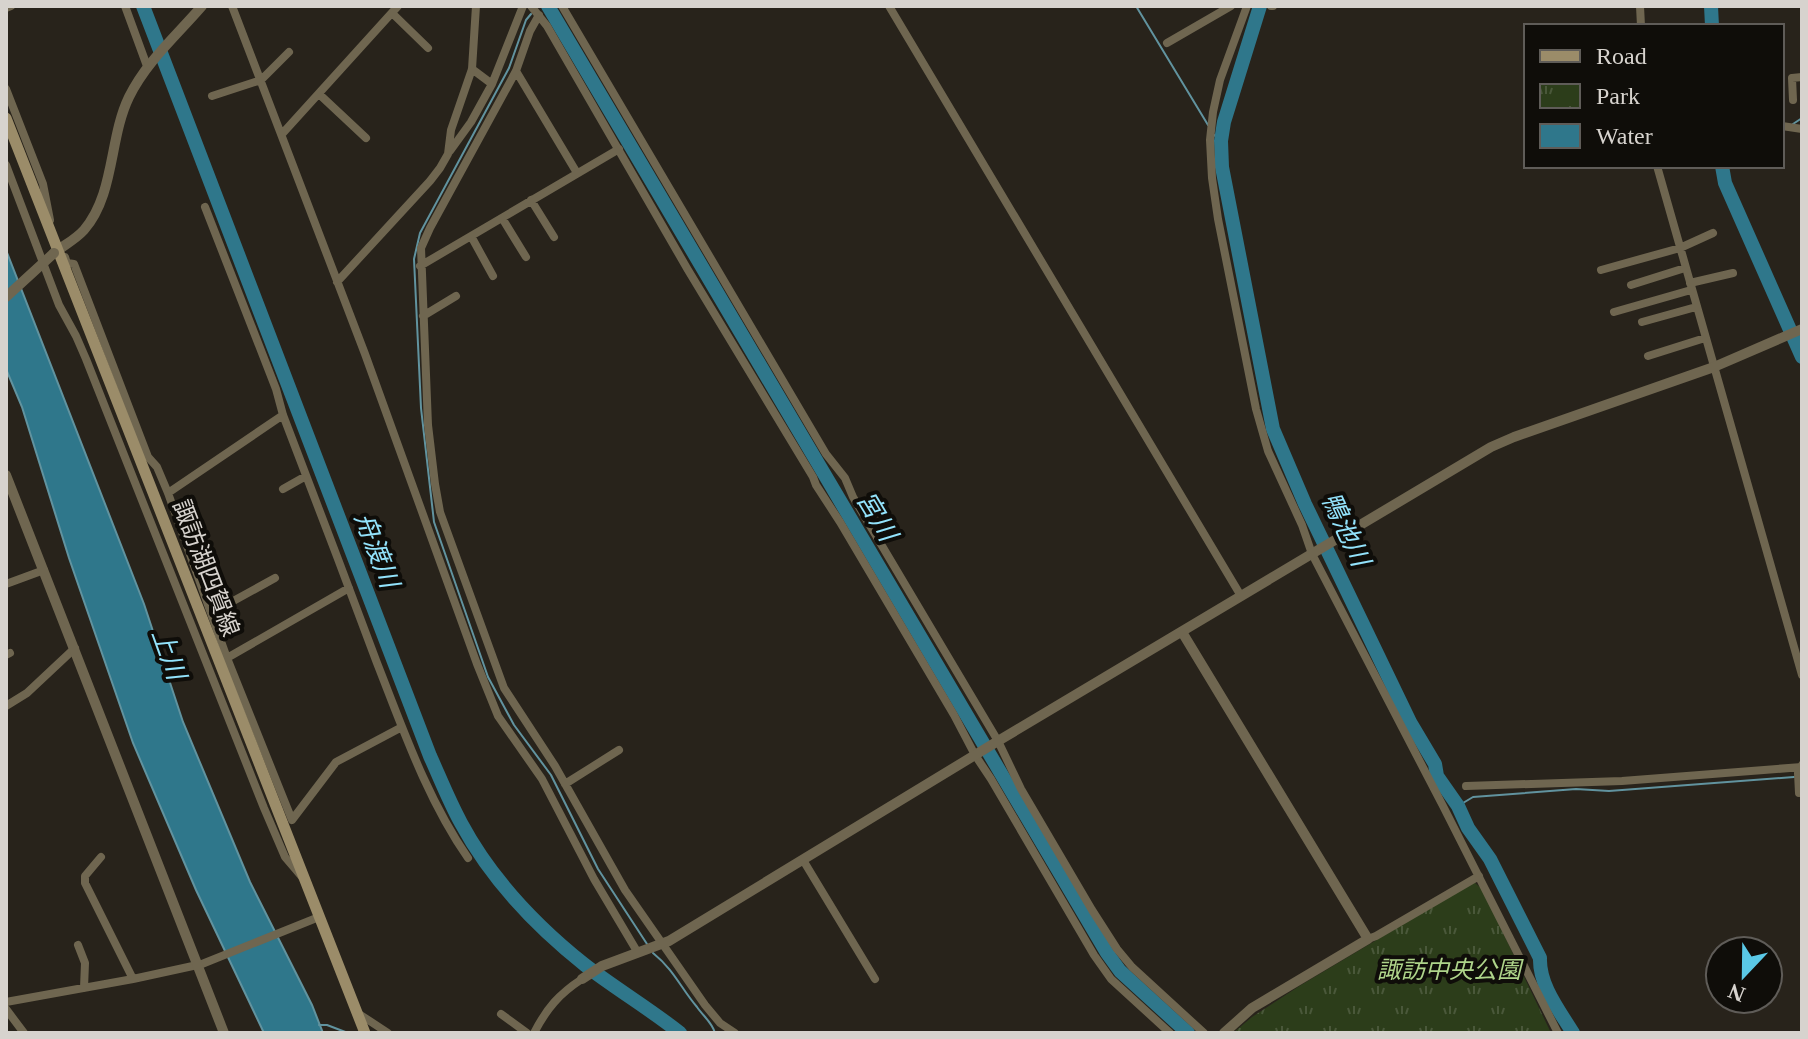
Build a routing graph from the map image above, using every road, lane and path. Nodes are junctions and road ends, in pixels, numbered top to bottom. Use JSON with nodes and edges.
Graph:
{"nodes":[{"id":1,"x":125,"y":6,"type":"edge"},
{"id":2,"x":202,"y":6,"type":"edge"},
{"id":3,"x":232,"y":6,"type":"edge"},
{"id":4,"x":476,"y":6,"type":"edge"},
{"id":5,"x":523,"y":6,"type":"edge"},
{"id":6,"x":531,"y":6,"type":"edge"},
{"id":7,"x":562,"y":6,"type":"edge"},
{"id":8,"x":889,"y":6,"type":"edge"},
{"id":9,"x":1231,"y":6,"type":"edge"},
{"id":10,"x":1247,"y":6,"type":"edge"},
{"id":11,"x":395,"y":10,"type":"edge"},
{"id":12,"x":539,"y":15,"type":"junction"},
{"id":13,"x":1167,"y":43,"type":"dead end"},
{"id":14,"x":428,"y":48,"type":"dead end"},
{"id":15,"x":289,"y":52,"type":"dead end"},
{"id":16,"x":150,"y":64,"type":"junction"},
{"id":17,"x":472,"y":69,"type":"junction"},
{"id":18,"x":516,"y":71,"type":"junction"},
{"id":19,"x":1802,"y":77,"type":"edge"},
{"id":20,"x":261,"y":80,"type":"junction"},
{"id":21,"x":492,"y":84,"type":"junction"},
{"id":22,"x":6,"y":89,"type":"edge"},
{"id":23,"x":319,"y":94,"type":"junction"},
{"id":24,"x":212,"y":96,"type":"dead end"},
{"id":25,"x":1793,"y":100,"type":"dead end"},
{"id":26,"x":6,"y":118,"type":"edge"},
{"id":27,"x":282,"y":134,"type":"junction"},
{"id":28,"x":366,"y":138,"type":"dead end"},
{"id":29,"x":619,"y":149,"type":"junction"},
{"id":30,"x":448,"y":154,"type":"junction"},
{"id":31,"x":6,"y":165,"type":"edge"},
{"id":32,"x":1658,"y":168,"type":"edge"},
{"id":33,"x":577,"y":173,"type":"junction"},
{"id":34,"x":531,"y":200,"type":"junction"},
{"id":35,"x":205,"y":207,"type":"dead end"},
{"id":36,"x":502,"y":218,"type":"junction"},
{"id":37,"x":49,"y":229,"type":"junction"},
{"id":38,"x":1713,"y":233,"type":"dead end"},
{"id":39,"x":471,"y":236,"type":"junction"},
{"id":40,"x":554,"y":237,"type":"dead end"},
{"id":41,"x":1680,"y":248,"type":"junction"},
{"id":42,"x":58,"y":250,"type":"junction"},
{"id":43,"x":526,"y":257,"type":"dead end"},
{"id":44,"x":420,"y":266,"type":"junction"},
{"id":45,"x":1685,"y":268,"type":"junction"},
{"id":46,"x":1601,"y":270,"type":"dead end"},
{"id":47,"x":1733,"y":273,"type":"dead end"},
{"id":48,"x":493,"y":276,"type":"dead end"},
{"id":49,"x":337,"y":282,"type":"junction"},
{"id":50,"x":1631,"y":285,"type":"dead end"},
{"id":51,"x":1690,"y":287,"type":"junction"},
{"id":52,"x":456,"y":296,"type":"dead end"},
{"id":53,"x":6,"y":297,"type":"edge"},
{"id":54,"x":1696,"y":307,"type":"junction"},
{"id":55,"x":1614,"y":312,"type":"dead end"},
{"id":56,"x":423,"y":316,"type":"junction"},
{"id":57,"x":1642,"y":322,"type":"dead end"},
{"id":58,"x":1802,"y":329,"type":"edge"},
{"id":59,"x":1705,"y":338,"type":"junction"},
{"id":60,"x":1648,"y":356,"type":"dead end"},
{"id":61,"x":1714,"y":367,"type":"junction"},
{"id":62,"x":283,"y":415,"type":"junction"},
{"id":63,"x":6,"y":475,"type":"edge"},
{"id":64,"x":306,"y":476,"type":"junction"},
{"id":65,"x":283,"y":489,"type":"dead end"},
{"id":66,"x":168,"y":493,"type":"junction"},
{"id":67,"x":1313,"y":553,"type":"junction"},
{"id":68,"x":44,"y":570,"type":"junction"},
{"id":69,"x":275,"y":578,"type":"dead end"},
{"id":70,"x":6,"y":584,"type":"edge"},
{"id":71,"x":349,"y":588,"type":"junction"},
{"id":72,"x":1241,"y":596,"type":"junction"},
{"id":73,"x":209,"y":608,"type":"junction"},
{"id":74,"x":1182,"y":632,"type":"junction"},
{"id":75,"x":75,"y":648,"type":"junction"},
{"id":76,"x":227,"y":658,"type":"junction"},
{"id":77,"x":1802,"y":675,"type":"edge"},
{"id":78,"x":6,"y":706,"type":"edge"},
{"id":79,"x":402,"y":727,"type":"junction"},
{"id":80,"x":996,"y":742,"type":"junction"},
{"id":81,"x":619,"y":750,"type":"dead end"},
{"id":82,"x":976,"y":754,"type":"junction"},
{"id":83,"x":1801,"y":768,"type":"edge"},
{"id":84,"x":565,"y":784,"type":"junction"},
{"id":85,"x":1466,"y":786,"type":"dead end"},
{"id":86,"x":1799,"y":793,"type":"dead end"},
{"id":87,"x":101,"y":857,"type":"dead end"},
{"id":88,"x":468,"y":858,"type":"dead end"},
{"id":89,"x":803,"y":860,"type":"junction"},
{"id":90,"x":1479,"y":876,"type":"junction"},
{"id":91,"x":305,"y":881,"type":"junction"},
{"id":92,"x":317,"y":918,"type":"junction"},
{"id":93,"x":1368,"y":939,"type":"junction"},
{"id":94,"x":661,"y":944,"type":"junction"},
{"id":95,"x":78,"y":945,"type":"dead end"},
{"id":96,"x":638,"y":953,"type":"junction"},
{"id":97,"x":123,"y":960,"type":"junction"},
{"id":98,"x":111,"y":963,"type":"dead end"},
{"id":99,"x":200,"y":964,"type":"junction"},
{"id":100,"x":133,"y":979,"type":"junction"},
{"id":101,"x":582,"y":979,"type":"joint"},
{"id":102,"x":875,"y":979,"type":"dead end"},
{"id":103,"x":84,"y":988,"type":"junction"},
{"id":104,"x":6,"y":1002,"type":"edge"},
{"id":105,"x":6,"y":1009,"type":"edge"},
{"id":106,"x":357,"y":1013,"type":"junction"},
{"id":107,"x":501,"y":1014,"type":"dead end"},
{"id":108,"x":24,"y":1033,"type":"edge"},
{"id":109,"x":224,"y":1033,"type":"edge"},
{"id":110,"x":365,"y":1033,"type":"edge"},
{"id":111,"x":388,"y":1033,"type":"edge"},
{"id":112,"x":527,"y":1033,"type":"edge"},
{"id":113,"x":534,"y":1033,"type":"edge"},
{"id":114,"x":735,"y":1033,"type":"edge"},
{"id":115,"x":1170,"y":1033,"type":"edge"},
{"id":116,"x":1204,"y":1033,"type":"edge"},
{"id":117,"x":1224,"y":1033,"type":"edge"},
{"id":118,"x":1558,"y":1033,"type":"edge"}],
"edges":[{"from":1,"to":16,"type":"street"},
{"from":2,"to":16,"type":"street"},
{"from":3,"to":20,"type":"street"},
{"from":4,"to":17,"type":"street"},
{"from":5,"to":21,"type":"street"},
{"from":6,"to":12,"type":"street"},
{"from":7,"to":80,"type":"street"},
{"from":8,"to":72,"type":"street"},
{"from":9,"to":13,"type":"street"},
{"from":10,"to":67,"type":"street"},
{"from":11,"to":14,"type":"street"},
{"from":11,"to":23,"type":"street"},
{"from":12,"to":18,"type":"street"},
{"from":12,"to":29,"type":"street"},
{"from":15,"to":20,"type":"street"},
{"from":16,"to":42,"type":"street"},
{"from":17,"to":21,"type":"street"},
{"from":17,"to":30,"type":"street"},
{"from":18,"to":33,"type":"street"},
{"from":18,"to":44,"type":"street"},
{"from":19,"to":25,"type":"street"},
{"from":20,"to":24,"type":"street"},
{"from":20,"to":27,"type":"street"},
{"from":21,"to":30,"type":"street"},
{"from":22,"to":37,"type":"street"},
{"from":23,"to":27,"type":"street"},
{"from":23,"to":28,"type":"street"},
{"from":26,"to":37,"type":"main road","name":"諏訪湖四賀線"},
{"from":27,"to":49,"type":"street"},
{"from":29,"to":33,"type":"street"},
{"from":29,"to":82,"type":"street"},
{"from":30,"to":49,"type":"street"},
{"from":31,"to":91,"type":"street"},
{"from":32,"to":41,"type":"street"},
{"from":33,"to":34,"type":"street"},
{"from":34,"to":36,"type":"street"},
{"from":34,"to":40,"type":"street"},
{"from":35,"to":62,"type":"street"},
{"from":36,"to":39,"type":"street"},
{"from":36,"to":43,"type":"street"},
{"from":37,"to":42,"type":"main road","name":"諏訪湖四賀線"},
{"from":38,"to":41,"type":"street"},
{"from":39,"to":44,"type":"street"},
{"from":39,"to":48,"type":"street"},
{"from":41,"to":45,"type":"street"},
{"from":41,"to":46,"type":"street"},
{"from":42,"to":53,"type":"street","bridge":true},
{"from":42,"to":66,"type":"street"},
{"from":42,"to":91,"type":"main road","name":"諏訪湖四賀線"},
{"from":44,"to":56,"type":"street"},
{"from":45,"to":50,"type":"street"},
{"from":45,"to":51,"type":"street"},
{"from":47,"to":51,"type":"street"},
{"from":49,"to":96,"type":"street"},
{"from":51,"to":54,"type":"street"},
{"from":51,"to":55,"type":"street"},
{"from":52,"to":56,"type":"street"},
{"from":54,"to":57,"type":"street"},
{"from":54,"to":59,"type":"street"},
{"from":56,"to":84,"type":"street"},
{"from":58,"to":61,"type":"street"},
{"from":59,"to":60,"type":"street"},
{"from":59,"to":61,"type":"street"},
{"from":61,"to":67,"type":"street"},
{"from":61,"to":77,"type":"street"},
{"from":62,"to":64,"type":"street"},
{"from":62,"to":66,"type":"street"},
{"from":63,"to":68,"type":"street"},
{"from":64,"to":65,"type":"street"},
{"from":64,"to":71,"type":"street"},
{"from":66,"to":73,"type":"street"},
{"from":67,"to":72,"type":"street"},
{"from":67,"to":90,"type":"street"},
{"from":68,"to":70,"type":"street"},
{"from":68,"to":75,"type":"street"},
{"from":69,"to":73,"type":"street"},
{"from":71,"to":76,"type":"street"},
{"from":71,"to":79,"type":"street"},
{"from":72,"to":74,"type":"street"},
{"from":73,"to":76,"type":"street"},
{"from":74,"to":80,"type":"street"},
{"from":74,"to":93,"type":"street"},
{"from":75,"to":78,"type":"street"},
{"from":75,"to":99,"type":"street"},
{"from":76,"to":79,"type":"street"},
{"from":79,"to":88,"type":"street"},
{"from":80,"to":82,"type":"street"},
{"from":80,"to":116,"type":"street"},
{"from":81,"to":84,"type":"street"},
{"from":82,"to":89,"type":"street"},
{"from":82,"to":115,"type":"street"},
{"from":83,"to":85,"type":"street"},
{"from":83,"to":86,"type":"street"},
{"from":84,"to":94,"type":"street"},
{"from":87,"to":97,"type":"street"},
{"from":89,"to":94,"type":"street"},
{"from":89,"to":102,"type":"street"},
{"from":90,"to":93,"type":"street"},
{"from":90,"to":118,"type":"street"},
{"from":91,"to":92,"type":"main road","name":"諏訪湖四賀線"},
{"from":92,"to":99,"type":"street"},
{"from":92,"to":106,"type":"main road","name":"諏訪湖四賀線"},
{"from":93,"to":117,"type":"street"},
{"from":94,"to":96,"type":"street"},
{"from":94,"to":114,"type":"street"},
{"from":95,"to":103,"type":"street"},
{"from":96,"to":101,"type":"street"},
{"from":97,"to":98,"type":"street"},
{"from":97,"to":100,"type":"street"},
{"from":99,"to":100,"type":"street"},
{"from":99,"to":109,"type":"street"},
{"from":100,"to":103,"type":"street"},
{"from":101,"to":113,"type":"street"},
{"from":103,"to":104,"type":"street"},
{"from":105,"to":108,"type":"street"},
{"from":106,"to":110,"type":"main road","name":"諏訪湖四賀線"},
{"from":106,"to":111,"type":"street"},
{"from":107,"to":112,"type":"street"}]}
